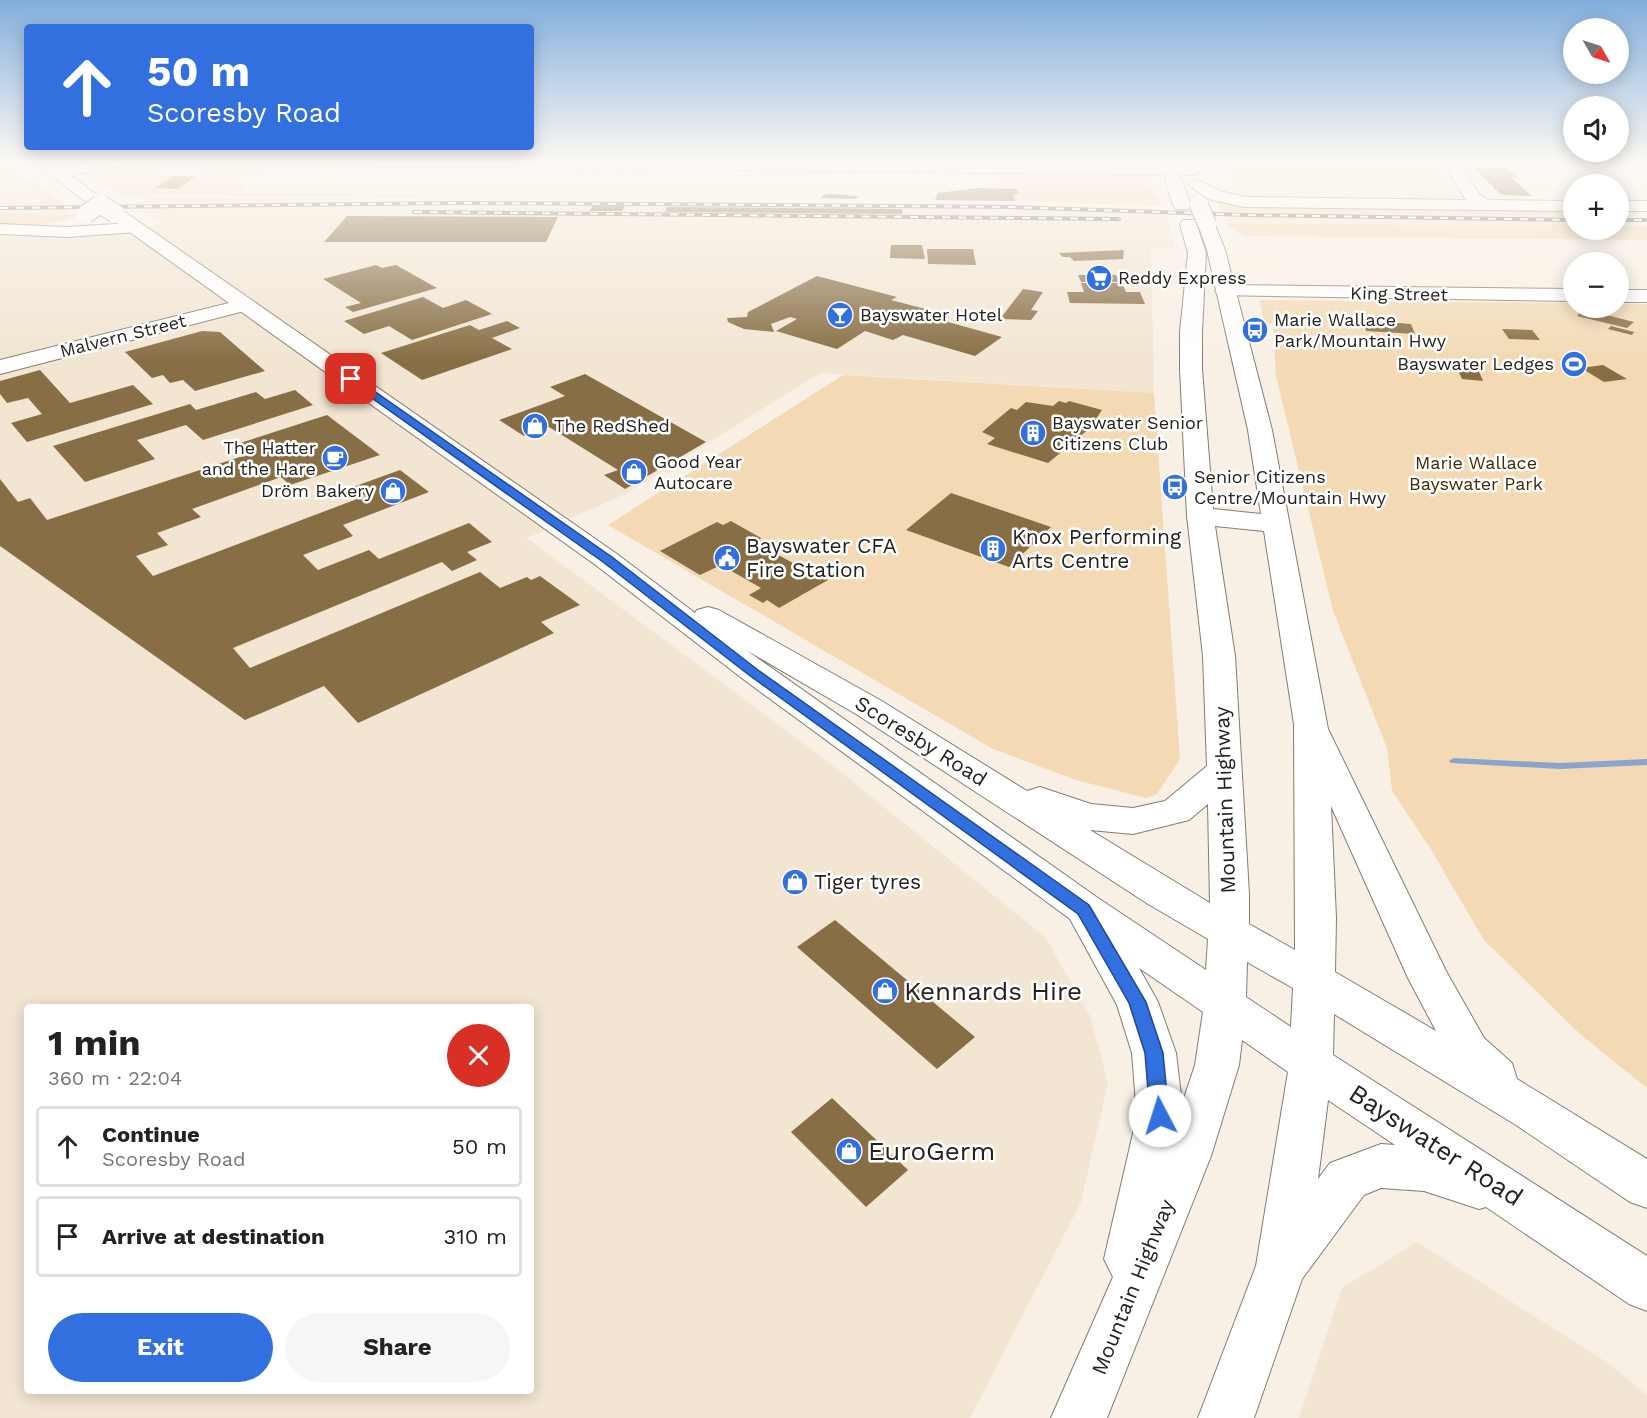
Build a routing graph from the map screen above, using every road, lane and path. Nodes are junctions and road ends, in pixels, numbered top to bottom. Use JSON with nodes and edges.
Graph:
{"nodes":[{"id":1,"x":29,"y":226,"type":"edge"},
{"id":2,"x":98,"y":226,"type":"edge"},
{"id":3,"x":131,"y":226,"type":"edge"},
{"id":4,"x":1196,"y":226,"type":"edge"},
{"id":5,"x":1202,"y":226,"type":"edge"},
{"id":6,"x":1,"y":229,"type":"edge"},
{"id":7,"x":1225,"y":291,"type":"junction"},
{"id":8,"x":1563,"y":296,"type":"edge"},
{"id":9,"x":1629,"y":296,"type":"edge"},
{"id":10,"x":1647,"y":296,"type":"edge"},
{"id":11,"x":245,"y":305,"type":"junction"},
{"id":12,"x":0,"y":367,"type":"edge"},
{"id":13,"x":1191,"y":369,"type":"junction"},
{"id":14,"x":1200,"y":516,"type":"junction"},
{"id":15,"x":1275,"y":524,"type":"junction"},
{"id":16,"x":608,"y":560,"type":"junction"},
{"id":17,"x":1311,"y":724,"type":"junction"},
{"id":18,"x":1225,"y":770,"type":"junction"},
{"id":19,"x":974,"y":774,"type":"junction"},
{"id":20,"x":1084,"y":909,"type":"junction"},
{"id":21,"x":1228,"y":932,"type":"junction"},
{"id":22,"x":1315,"y":981,"type":"junction"},
{"id":23,"x":1225,"y":1004,"type":"junction"},
{"id":24,"x":1311,"y":1064,"type":"junction"},
{"id":25,"x":1532,"y":1112,"type":"junction"},
{"id":26,"x":1647,"y":1186,"type":"edge"},
{"id":27,"x":1520,"y":1200,"type":"junction"},
{"id":28,"x":1281,"y":1266,"type":"junction"},
{"id":29,"x":1647,"y":1286,"type":"edge"},
{"id":30,"x":1109,"y":1349,"type":"junction"},
{"id":31,"x":1079,"y":1418,"type":"edge"},
{"id":32,"x":1226,"y":1418,"type":"edge"}],
"edges":[{"from":1,"to":6,"type":"main road"},
{"from":2,"to":6,"type":"main road"},
{"from":3,"to":11,"type":"main road","name":"Scoresby Road"},
{"from":4,"to":13,"type":"main road","name":"Mountain Highway"},
{"from":5,"to":7,"type":"main road","name":"Mountain Highway"},
{"from":7,"to":8,"type":"main road","name":"King Street"},
{"from":7,"to":13,"type":"main road"},
{"from":7,"to":15,"type":"main road","name":"Mountain Highway"},
{"from":9,"to":10,"type":"main road"},
{"from":11,"to":12,"type":"main road","name":"Malvern Street"},
{"from":11,"to":16,"type":"main road","name":"Scoresby Road"},
{"from":13,"to":14,"type":"main road","name":"Mountain Highway"},
{"from":14,"to":15,"type":"main road"},
{"from":14,"to":18,"type":"main road","name":"Mountain Highway"},
{"from":15,"to":17,"type":"main road","name":"Mountain Highway"},
{"from":16,"to":19,"type":"main road","name":"Scoresby Road"},
{"from":16,"to":20,"type":"main road","name":"Scoresby Road"},
{"from":17,"to":22,"type":"main road","name":"Mountain Highway"},
{"from":17,"to":25,"type":"main road"},
{"from":18,"to":19,"type":"main road"},
{"from":18,"to":21,"type":"main road","name":"Mountain Highway"},
{"from":19,"to":21,"type":"main road","name":"Scoresby Road"},
{"from":20,"to":23,"type":"main road","name":"Scoresby Road"},
{"from":20,"to":30,"type":"main road"},
{"from":21,"to":22,"type":"main road"},
{"from":21,"to":23,"type":"main road","name":"Mountain Highway"},
{"from":22,"to":24,"type":"main road","name":"Mountain Highway"},
{"from":22,"to":25,"type":"main road"},
{"from":23,"to":24,"type":"main road","name":"Bayswater Road"},
{"from":23,"to":30,"type":"main road","name":"Mountain Highway"},
{"from":24,"to":27,"type":"main road","name":"Bayswater Road"},
{"from":24,"to":28,"type":"main road","name":"Mountain Highway"},
{"from":25,"to":26,"type":"main road"},
{"from":27,"to":28,"type":"main road"},
{"from":27,"to":29,"type":"main road","name":"Bayswater Road"},
{"from":28,"to":32,"type":"main road","name":"Mountain Highway"},
{"from":30,"to":31,"type":"main road","name":"Mountain Highway"}]}
